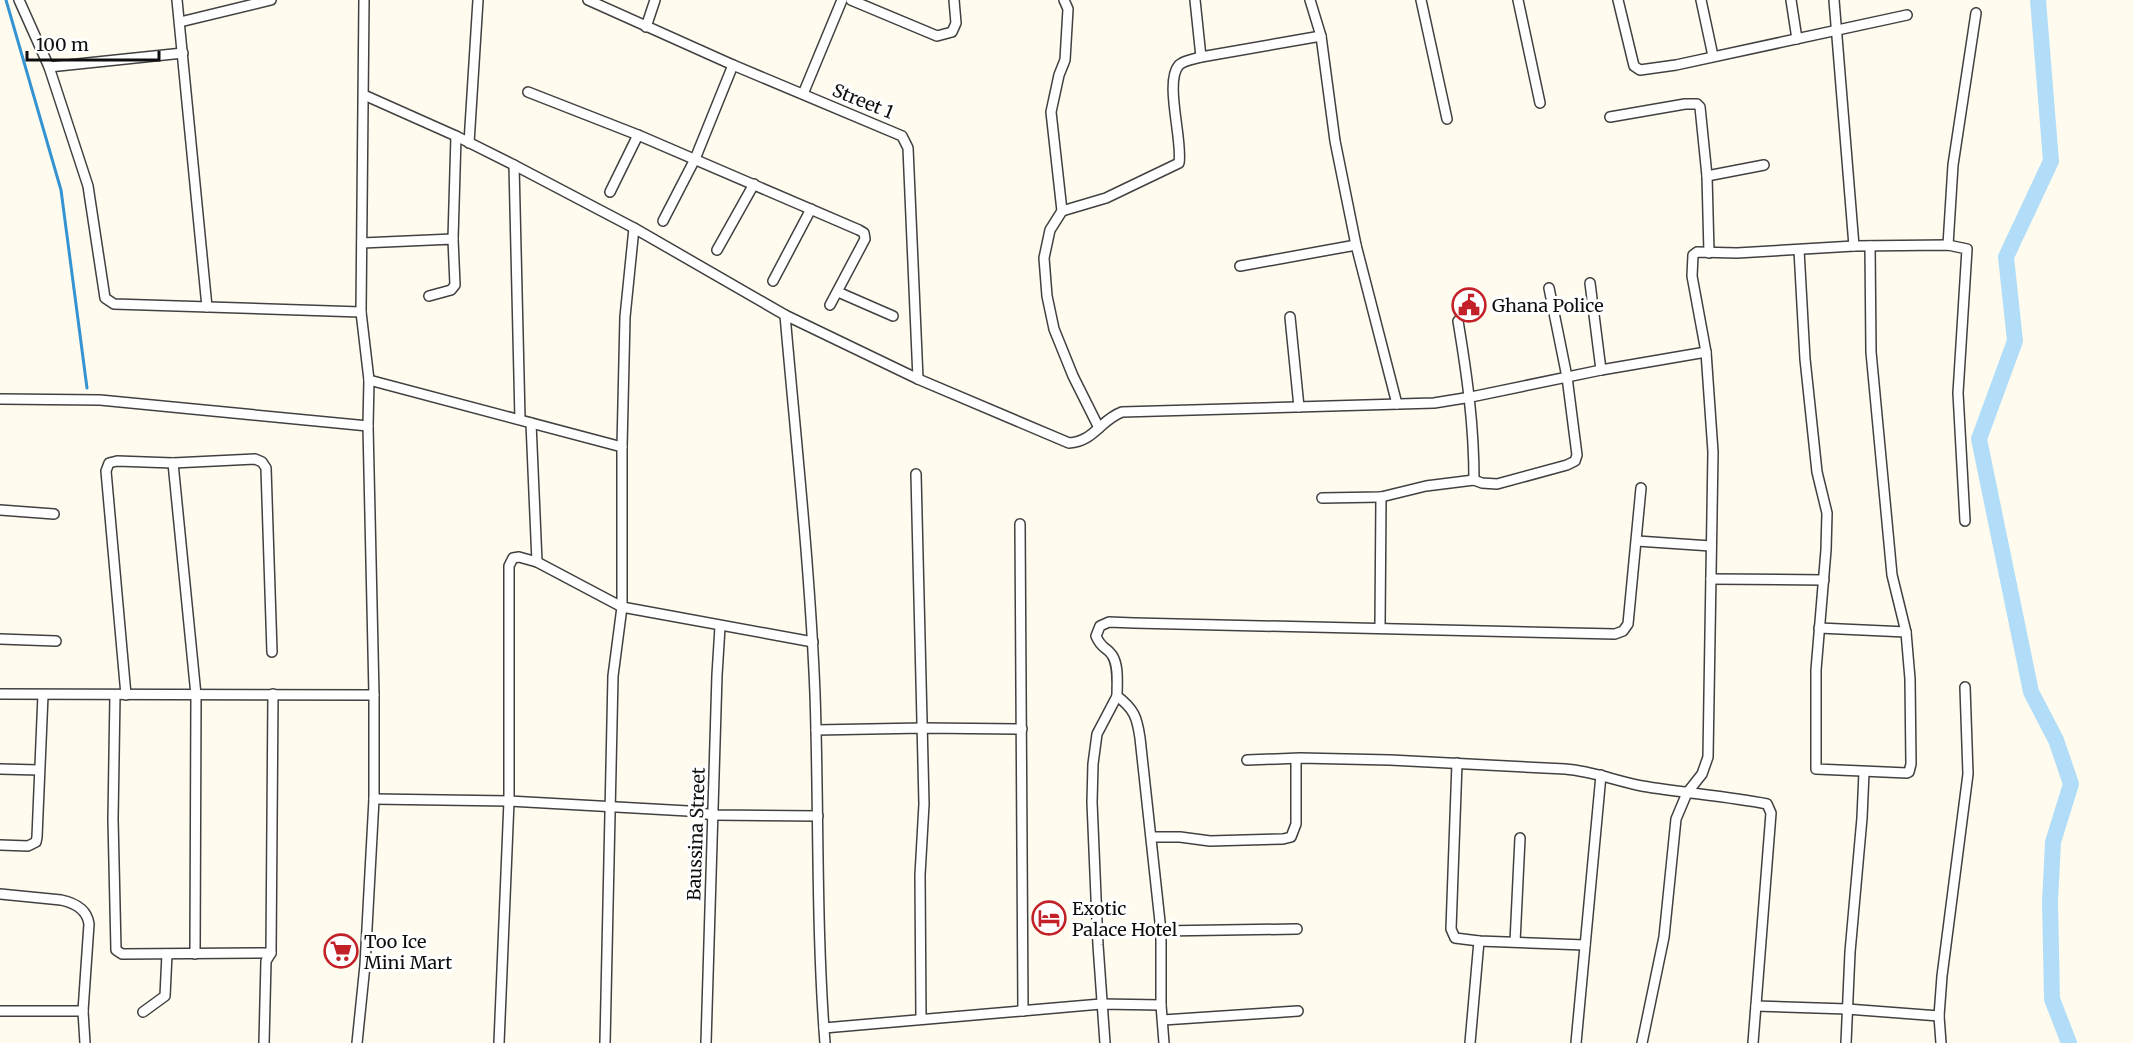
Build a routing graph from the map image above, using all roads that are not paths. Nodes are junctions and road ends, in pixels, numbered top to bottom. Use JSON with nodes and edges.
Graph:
{"nodes":[{"id":1,"x":19,"y":0,"type":"edge"},
{"id":2,"x":177,"y":0,"type":"edge"},
{"id":3,"x":271,"y":0,"type":"edge"},
{"id":4,"x":364,"y":0,"type":"edge"},
{"id":5,"x":477,"y":0,"type":"edge"},
{"id":6,"x":588,"y":0,"type":"edge"},
{"id":7,"x":655,"y":0,"type":"edge"},
{"id":8,"x":842,"y":0,"type":"edge"},
{"id":9,"x":851,"y":0,"type":"edge"},
{"id":10,"x":954,"y":0,"type":"edge"},
{"id":11,"x":1064,"y":0,"type":"edge"},
{"id":12,"x":1195,"y":0,"type":"edge"},
{"id":13,"x":1311,"y":0,"type":"edge"},
{"id":14,"x":1421,"y":0,"type":"edge"},
{"id":15,"x":1518,"y":0,"type":"edge"},
{"id":16,"x":1618,"y":0,"type":"edge"},
{"id":17,"x":1701,"y":0,"type":"edge"},
{"id":18,"x":1791,"y":0,"type":"edge"},
{"id":19,"x":1834,"y":0,"type":"edge"},
{"id":20,"x":1976,"y":13,"type":"dead end"},
{"id":21,"x":1907,"y":15,"type":"dead end"},
{"id":22,"x":180,"y":22,"type":"junction"},
{"id":23,"x":645,"y":27,"type":"junction"},
{"id":24,"x":1837,"y":30,"type":"junction"},
{"id":25,"x":1321,"y":36,"type":"junction"},
{"id":26,"x":1797,"y":39,"type":"junction"},
{"id":27,"x":183,"y":53,"type":"junction"},
{"id":28,"x":1713,"y":56,"type":"junction"},
{"id":29,"x":1201,"y":57,"type":"junction"},
{"id":30,"x":733,"y":65,"type":"junction"},
{"id":31,"x":49,"y":67,"type":"junction"},
{"id":32,"x":528,"y":92,"type":"dead end"},
{"id":33,"x":803,"y":94,"type":"junction"},
{"id":34,"x":364,"y":95,"type":"junction"},
{"id":35,"x":1540,"y":103,"type":"dead end"},
{"id":36,"x":1610,"y":117,"type":"dead end"},
{"id":37,"x":1447,"y":118,"type":"dead end"},
{"id":38,"x":638,"y":135,"type":"junction"},
{"id":39,"x":456,"y":136,"type":"junction"},
{"id":40,"x":469,"y":143,"type":"junction"},
{"id":41,"x":695,"y":159,"type":"junction"},
{"id":42,"x":514,"y":165,"type":"junction"},
{"id":43,"x":1764,"y":165,"type":"dead end"},
{"id":44,"x":1707,"y":176,"type":"junction"},
{"id":45,"x":754,"y":184,"type":"junction"},
{"id":46,"x":610,"y":192,"type":"dead end"},
{"id":47,"x":811,"y":209,"type":"junction"},
{"id":48,"x":1062,"y":211,"type":"junction"},
{"id":49,"x":663,"y":221,"type":"dead end"},
{"id":50,"x":634,"y":228,"type":"junction"},
{"id":51,"x":453,"y":239,"type":"junction"},
{"id":52,"x":362,"y":243,"type":"junction"},
{"id":53,"x":1356,"y":245,"type":"junction"},
{"id":54,"x":1948,"y":245,"type":"junction"},
{"id":55,"x":1854,"y":246,"type":"junction"},
{"id":56,"x":1870,"y":246,"type":"junction"},
{"id":57,"x":717,"y":250,"type":"dead end"},
{"id":58,"x":1799,"y":250,"type":"junction"},
{"id":59,"x":1709,"y":253,"type":"junction"},
{"id":60,"x":1240,"y":266,"type":"dead end"},
{"id":61,"x":772,"y":281,"type":"dead end"},
{"id":62,"x":1590,"y":283,"type":"dead end"},
{"id":63,"x":1549,"y":288,"type":"dead end"},
{"id":64,"x":838,"y":292,"type":"junction"},
{"id":65,"x":429,"y":296,"type":"dead end"},
{"id":66,"x":830,"y":305,"type":"dead end"},
{"id":67,"x":207,"y":307,"type":"junction"},
{"id":68,"x":362,"y":312,"type":"junction"},
{"id":69,"x":785,"y":315,"type":"junction"},
{"id":70,"x":893,"y":316,"type":"dead end"},
{"id":71,"x":1290,"y":317,"type":"dead end"},
{"id":72,"x":1458,"y":321,"type":"dead end"},
{"id":73,"x":1706,"y":352,"type":"junction"},
{"id":74,"x":1601,"y":370,"type":"junction"},
{"id":75,"x":1567,"y":377,"type":"junction"},
{"id":76,"x":918,"y":379,"type":"junction"},
{"id":77,"x":369,"y":380,"type":"junction"},
{"id":78,"x":1471,"y":397,"type":"junction"},
{"id":79,"x":0,"y":399,"type":"edge"},
{"id":80,"x":1397,"y":404,"type":"junction"},
{"id":81,"x":1299,"y":407,"type":"junction"},
{"id":82,"x":520,"y":419,"type":"junction"},
{"id":83,"x":531,"y":423,"type":"junction"},
{"id":84,"x":368,"y":426,"type":"junction"},
{"id":85,"x":1099,"y":428,"type":"junction"},
{"id":86,"x":622,"y":447,"type":"junction"},
{"id":87,"x":173,"y":463,"type":"junction"},
{"id":88,"x":916,"y":474,"type":"dead end"},
{"id":89,"x":1474,"y":480,"type":"junction"},
{"id":90,"x":1641,"y":488,"type":"dead end"},
{"id":91,"x":1381,"y":497,"type":"junction"},
{"id":92,"x":1322,"y":498,"type":"dead end"},
{"id":93,"x":0,"y":510,"type":"edge"},
{"id":94,"x":54,"y":514,"type":"dead end"},
{"id":95,"x":1965,"y":521,"type":"dead end"},
{"id":96,"x":1020,"y":524,"type":"dead end"},
{"id":97,"x":1637,"y":541,"type":"junction"},
{"id":98,"x":1711,"y":546,"type":"junction"},
{"id":99,"x":537,"y":562,"type":"junction"},
{"id":100,"x":1711,"y":579,"type":"junction"},
{"id":101,"x":1824,"y":580,"type":"junction"},
{"id":102,"x":622,"y":607,"type":"junction"},
{"id":103,"x":720,"y":627,"type":"junction"},
{"id":104,"x":1380,"y":627,"type":"junction"},
{"id":105,"x":1819,"y":628,"type":"junction"},
{"id":106,"x":1906,"y":632,"type":"junction"},
{"id":107,"x":0,"y":639,"type":"edge"},
{"id":108,"x":56,"y":641,"type":"dead end"},
{"id":109,"x":813,"y":642,"type":"junction"},
{"id":110,"x":272,"y":652,"type":"dead end"},
{"id":111,"x":1965,"y":687,"type":"dead end"},
{"id":112,"x":0,"y":694,"type":"edge"},
{"id":113,"x":43,"y":694,"type":"junction"},
{"id":114,"x":115,"y":694,"type":"junction"},
{"id":115,"x":126,"y":694,"type":"junction"},
{"id":116,"x":273,"y":694,"type":"junction"},
{"id":117,"x":374,"y":694,"type":"junction"},
{"id":118,"x":196,"y":695,"type":"junction"},
{"id":119,"x":1117,"y":696,"type":"junction"},
{"id":120,"x":923,"y":728,"type":"junction"},
{"id":121,"x":1022,"y":729,"type":"junction"},
{"id":122,"x":816,"y":730,"type":"junction"},
{"id":123,"x":1296,"y":759,"type":"junction"},
{"id":124,"x":1247,"y":760,"type":"dead end"},
{"id":125,"x":1457,"y":763,"type":"junction"},
{"id":126,"x":0,"y":769,"type":"edge"},
{"id":127,"x":39,"y":770,"type":"junction"},
{"id":128,"x":1864,"y":772,"type":"junction"},
{"id":129,"x":1601,"y":775,"type":"junction"},
{"id":130,"x":1687,"y":792,"type":"junction"},
{"id":131,"x":374,"y":798,"type":"junction"},
{"id":132,"x":509,"y":801,"type":"junction"},
{"id":133,"x":610,"y":808,"type":"junction"},
{"id":134,"x":713,"y":815,"type":"junction"},
{"id":135,"x":818,"y":816,"type":"junction"},
{"id":136,"x":1152,"y":837,"type":"junction"},
{"id":137,"x":1520,"y":838,"type":"dead end"},
{"id":138,"x":0,"y":845,"type":"edge"},
{"id":139,"x":0,"y":894,"type":"edge"},
{"id":140,"x":1297,"y":929,"type":"dead end"},
{"id":141,"x":1161,"y":931,"type":"junction"},
{"id":142,"x":1479,"y":941,"type":"junction"},
{"id":143,"x":1515,"y":942,"type":"junction"},
{"id":144,"x":1585,"y":945,"type":"junction"},
{"id":145,"x":271,"y":953,"type":"junction"},
{"id":146,"x":166,"y":954,"type":"junction"},
{"id":147,"x":195,"y":954,"type":"junction"},
{"id":148,"x":1101,"y":1004,"type":"junction"},
{"id":149,"x":1161,"y":1005,"type":"junction"},
{"id":150,"x":1756,"y":1006,"type":"junction"},
{"id":151,"x":1848,"y":1009,"type":"junction"},
{"id":152,"x":0,"y":1011,"type":"edge"},
{"id":153,"x":83,"y":1011,"type":"junction"},
{"id":154,"x":1023,"y":1011,"type":"junction"},
{"id":155,"x":1298,"y":1011,"type":"dead end"},
{"id":156,"x":143,"y":1012,"type":"dead end"},
{"id":157,"x":1939,"y":1016,"type":"junction"},
{"id":158,"x":921,"y":1019,"type":"junction"},
{"id":159,"x":1163,"y":1020,"type":"junction"},
{"id":160,"x":824,"y":1028,"type":"junction"},
{"id":161,"x":85,"y":1043,"type":"edge"},
{"id":162,"x":264,"y":1043,"type":"edge"},
{"id":163,"x":357,"y":1043,"type":"edge"},
{"id":164,"x":499,"y":1043,"type":"edge"},
{"id":165,"x":605,"y":1043,"type":"edge"},
{"id":166,"x":706,"y":1043,"type":"edge"},
{"id":167,"x":825,"y":1043,"type":"edge"},
{"id":168,"x":1105,"y":1043,"type":"edge"},
{"id":169,"x":1164,"y":1043,"type":"edge"},
{"id":170,"x":1470,"y":1043,"type":"edge"},
{"id":171,"x":1576,"y":1043,"type":"edge"},
{"id":172,"x":1642,"y":1043,"type":"edge"},
{"id":173,"x":1753,"y":1043,"type":"edge"},
{"id":174,"x":1846,"y":1043,"type":"edge"},
{"id":175,"x":1941,"y":1043,"type":"edge"}],
"edges":[{"from":1,"to":31,"type":"street"},
{"from":2,"to":22,"type":"street"},
{"from":3,"to":22,"type":"street"},
{"from":4,"to":34,"type":"street"},
{"from":5,"to":40,"type":"street"},
{"from":6,"to":23,"type":"street","name":"Street 1"},
{"from":7,"to":23,"type":"street"},
{"from":8,"to":33,"type":"street"},
{"from":9,"to":10,"type":"street"},
{"from":11,"to":48,"type":"street"},
{"from":12,"to":29,"type":"street"},
{"from":13,"to":25,"type":"street"},
{"from":14,"to":37,"type":"street"},
{"from":15,"to":35,"type":"street"},
{"from":16,"to":28,"type":"street"},
{"from":17,"to":28,"type":"street"},
{"from":18,"to":26,"type":"street"},
{"from":19,"to":24,"type":"street"},
{"from":20,"to":54,"type":"street"},
{"from":21,"to":24,"type":"street"},
{"from":22,"to":27,"type":"street"},
{"from":23,"to":30,"type":"street","name":"Street 1"},
{"from":24,"to":26,"type":"street"},
{"from":24,"to":55,"type":"street"},
{"from":25,"to":29,"type":"street"},
{"from":25,"to":53,"type":"street"},
{"from":26,"to":28,"type":"street"},
{"from":27,"to":31,"type":"street"},
{"from":27,"to":67,"type":"street"},
{"from":29,"to":48,"type":"street"},
{"from":30,"to":33,"type":"street","name":"Street 1"},
{"from":30,"to":41,"type":"street"},
{"from":31,"to":67,"type":"street"},
{"from":32,"to":38,"type":"street"},
{"from":33,"to":76,"type":"street","name":"Street 1"},
{"from":34,"to":39,"type":"street"},
{"from":34,"to":52,"type":"street"},
{"from":36,"to":44,"type":"street"},
{"from":38,"to":41,"type":"street"},
{"from":38,"to":46,"type":"street"},
{"from":39,"to":40,"type":"street"},
{"from":39,"to":51,"type":"street"},
{"from":40,"to":42,"type":"street"},
{"from":41,"to":45,"type":"street"},
{"from":41,"to":49,"type":"street"},
{"from":42,"to":50,"type":"street"},
{"from":42,"to":82,"type":"street"},
{"from":43,"to":44,"type":"street"},
{"from":44,"to":59,"type":"street"},
{"from":45,"to":47,"type":"street"},
{"from":45,"to":57,"type":"street"},
{"from":47,"to":61,"type":"street"},
{"from":47,"to":64,"type":"street"},
{"from":48,"to":85,"type":"street"},
{"from":50,"to":69,"type":"street"},
{"from":50,"to":86,"type":"street"},
{"from":51,"to":52,"type":"street"},
{"from":51,"to":65,"type":"street"},
{"from":52,"to":68,"type":"street"},
{"from":53,"to":60,"type":"street"},
{"from":53,"to":80,"type":"street"},
{"from":54,"to":56,"type":"street"},
{"from":54,"to":95,"type":"street"},
{"from":55,"to":56,"type":"street"},
{"from":55,"to":58,"type":"street"},
{"from":56,"to":106,"type":"street"},
{"from":58,"to":59,"type":"street"},
{"from":58,"to":101,"type":"street"},
{"from":59,"to":73,"type":"street"},
{"from":62,"to":74,"type":"street"},
{"from":63,"to":75,"type":"street"},
{"from":64,"to":66,"type":"street"},
{"from":64,"to":70,"type":"street"},
{"from":67,"to":68,"type":"street"},
{"from":68,"to":77,"type":"street"},
{"from":69,"to":76,"type":"street"},
{"from":69,"to":109,"type":"street"},
{"from":71,"to":81,"type":"street"},
{"from":72,"to":78,"type":"street"},
{"from":73,"to":74,"type":"street"},
{"from":73,"to":98,"type":"street"},
{"from":74,"to":75,"type":"street"},
{"from":75,"to":78,"type":"street"},
{"from":75,"to":89,"type":"street"},
{"from":76,"to":85,"type":"street"},
{"from":77,"to":82,"type":"street"},
{"from":77,"to":84,"type":"street"},
{"from":78,"to":80,"type":"street"},
{"from":78,"to":89,"type":"street"},
{"from":79,"to":84,"type":"street"},
{"from":80,"to":81,"type":"street"},
{"from":81,"to":85,"type":"street"},
{"from":82,"to":83,"type":"street"},
{"from":83,"to":86,"type":"street"},
{"from":83,"to":99,"type":"street"},
{"from":84,"to":117,"type":"street"},
{"from":86,"to":102,"type":"street"},
{"from":87,"to":110,"type":"street"},
{"from":87,"to":115,"type":"street"},
{"from":87,"to":118,"type":"street"},
{"from":88,"to":120,"type":"street"},
{"from":89,"to":91,"type":"street"},
{"from":90,"to":97,"type":"street"},
{"from":91,"to":92,"type":"street"},
{"from":91,"to":104,"type":"street"},
{"from":93,"to":94,"type":"street"},
{"from":96,"to":121,"type":"street"},
{"from":97,"to":98,"type":"street"},
{"from":97,"to":104,"type":"street"},
{"from":98,"to":100,"type":"street"},
{"from":99,"to":102,"type":"street"},
{"from":99,"to":132,"type":"street"},
{"from":100,"to":101,"type":"street"},
{"from":100,"to":130,"type":"street"},
{"from":101,"to":105,"type":"street"},
{"from":102,"to":103,"type":"street"},
{"from":102,"to":133,"type":"street"},
{"from":103,"to":109,"type":"street"},
{"from":103,"to":134,"type":"street","name":"Baussina Street"},
{"from":104,"to":119,"type":"street"},
{"from":105,"to":106,"type":"street"},
{"from":105,"to":128,"type":"street"},
{"from":106,"to":128,"type":"street"},
{"from":107,"to":108,"type":"street"},
{"from":109,"to":122,"type":"street"},
{"from":111,"to":157,"type":"street"},
{"from":112,"to":113,"type":"street"},
{"from":113,"to":114,"type":"street"},
{"from":113,"to":127,"type":"street"},
{"from":114,"to":115,"type":"street"},
{"from":114,"to":146,"type":"street"},
{"from":115,"to":118,"type":"street"},
{"from":116,"to":117,"type":"street"},
{"from":116,"to":118,"type":"street"},
{"from":116,"to":145,"type":"street"},
{"from":117,"to":131,"type":"street"},
{"from":118,"to":147,"type":"street"},
{"from":119,"to":136,"type":"street"},
{"from":119,"to":148,"type":"street"},
{"from":120,"to":121,"type":"street"},
{"from":120,"to":122,"type":"street"},
{"from":120,"to":158,"type":"street"},
{"from":121,"to":154,"type":"street"},
{"from":122,"to":135,"type":"street"},
{"from":123,"to":124,"type":"street"},
{"from":123,"to":125,"type":"street"},
{"from":123,"to":136,"type":"street"},
{"from":125,"to":129,"type":"street"},
{"from":125,"to":142,"type":"street"},
{"from":126,"to":127,"type":"street"},
{"from":127,"to":138,"type":"street"},
{"from":128,"to":151,"type":"street"},
{"from":129,"to":130,"type":"street"},
{"from":129,"to":144,"type":"street"},
{"from":130,"to":150,"type":"street"},
{"from":130,"to":172,"type":"street"},
{"from":131,"to":132,"type":"street"},
{"from":131,"to":163,"type":"street"},
{"from":132,"to":133,"type":"street"},
{"from":132,"to":164,"type":"street"},
{"from":133,"to":134,"type":"street"},
{"from":133,"to":165,"type":"street"},
{"from":134,"to":135,"type":"street"},
{"from":134,"to":166,"type":"street","name":"Baussina Street"},
{"from":135,"to":160,"type":"street"},
{"from":136,"to":141,"type":"street"},
{"from":137,"to":143,"type":"street"},
{"from":139,"to":153,"type":"street"},
{"from":140,"to":141,"type":"street"},
{"from":141,"to":149,"type":"street"},
{"from":142,"to":143,"type":"street"},
{"from":142,"to":170,"type":"street"},
{"from":143,"to":144,"type":"street"},
{"from":144,"to":171,"type":"street"},
{"from":145,"to":147,"type":"street"},
{"from":145,"to":162,"type":"street"},
{"from":146,"to":147,"type":"street"},
{"from":146,"to":156,"type":"street"},
{"from":148,"to":149,"type":"street"},
{"from":148,"to":154,"type":"street"},
{"from":148,"to":168,"type":"street"},
{"from":149,"to":159,"type":"street"},
{"from":150,"to":151,"type":"street"},
{"from":150,"to":173,"type":"street"},
{"from":151,"to":157,"type":"street"},
{"from":151,"to":174,"type":"street"},
{"from":152,"to":153,"type":"street"},
{"from":153,"to":161,"type":"street"},
{"from":154,"to":158,"type":"street"},
{"from":155,"to":159,"type":"street"},
{"from":157,"to":175,"type":"street"},
{"from":158,"to":160,"type":"street"},
{"from":159,"to":169,"type":"street"},
{"from":160,"to":167,"type":"street"}]}
